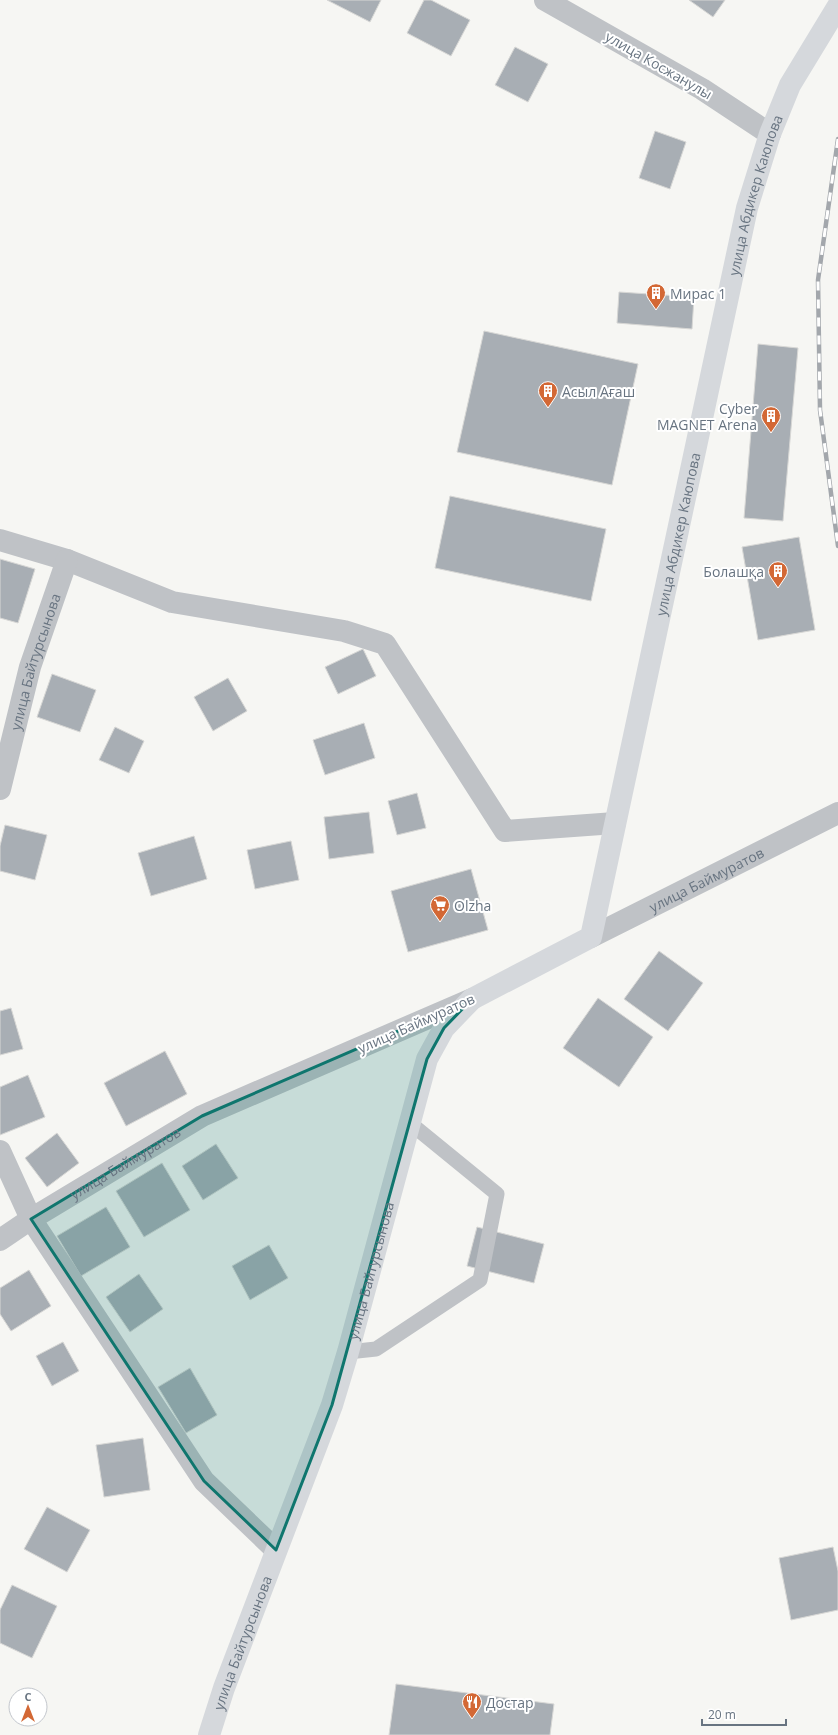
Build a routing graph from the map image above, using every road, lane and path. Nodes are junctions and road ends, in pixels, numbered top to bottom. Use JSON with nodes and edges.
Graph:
{"nodes":[{"id":1,"x":545,"y":0,"type":"edge"},
{"id":2,"x":838,"y":6,"type":"edge"},
{"id":3,"x":770,"y":134,"type":"junction"},
{"id":4,"x":0,"y":540,"type":"edge"},
{"id":5,"x":67,"y":560,"type":"junction"},
{"id":6,"x":0,"y":789,"type":"edge"},
{"id":7,"x":838,"y":813,"type":"edge"},
{"id":8,"x":615,"y":823,"type":"junction"},
{"id":9,"x":591,"y":937,"type":"junction"},
{"id":10,"x":472,"y":999,"type":"junction"},
{"id":11,"x":410,"y":1123,"type":"junction"},
{"id":12,"x":0,"y":1151,"type":"edge"},
{"id":13,"x":31,"y":1219,"type":"junction"},
{"id":14,"x":0,"y":1240,"type":"edge"},
{"id":15,"x":348,"y":1352,"type":"junction"},
{"id":16,"x":276,"y":1550,"type":"junction"},
{"id":17,"x":209,"y":1735,"type":"edge"}],
"edges":[{"from":1,"to":3,"type":"street","name":"улица Косжанулы"},
{"from":2,"to":3,"type":"street","name":"улица Абдикер Каюпова"},
{"from":3,"to":8,"type":"street","name":"улица Абдикер Каюпова"},
{"from":4,"to":5,"type":"street"},
{"from":5,"to":6,"type":"street","name":"улица Байтурсынова"},
{"from":5,"to":8,"type":"street"},
{"from":7,"to":9,"type":"street","name":"улица Баймуратов"},
{"from":8,"to":9,"type":"street","name":"улица Абдикер Каюпова"},
{"from":9,"to":10,"type":"street","name":"улица Баймуратов"},
{"from":10,"to":11,"type":"street","name":"улица Байтурсынова"},
{"from":10,"to":13,"type":"street","name":"улица Баймуратов"},
{"from":11,"to":15,"type":"street","name":"улица Байтурсынова"},
{"from":11,"to":15,"type":"lane"},
{"from":12,"to":13,"type":"street"},
{"from":13,"to":14,"type":"street","name":"улица Баймуратов"},
{"from":13,"to":16,"type":"street"},
{"from":15,"to":16,"type":"street","name":"улица Байтурсынова"},
{"from":16,"to":17,"type":"street","name":"улица Байтурсынова"}]}
